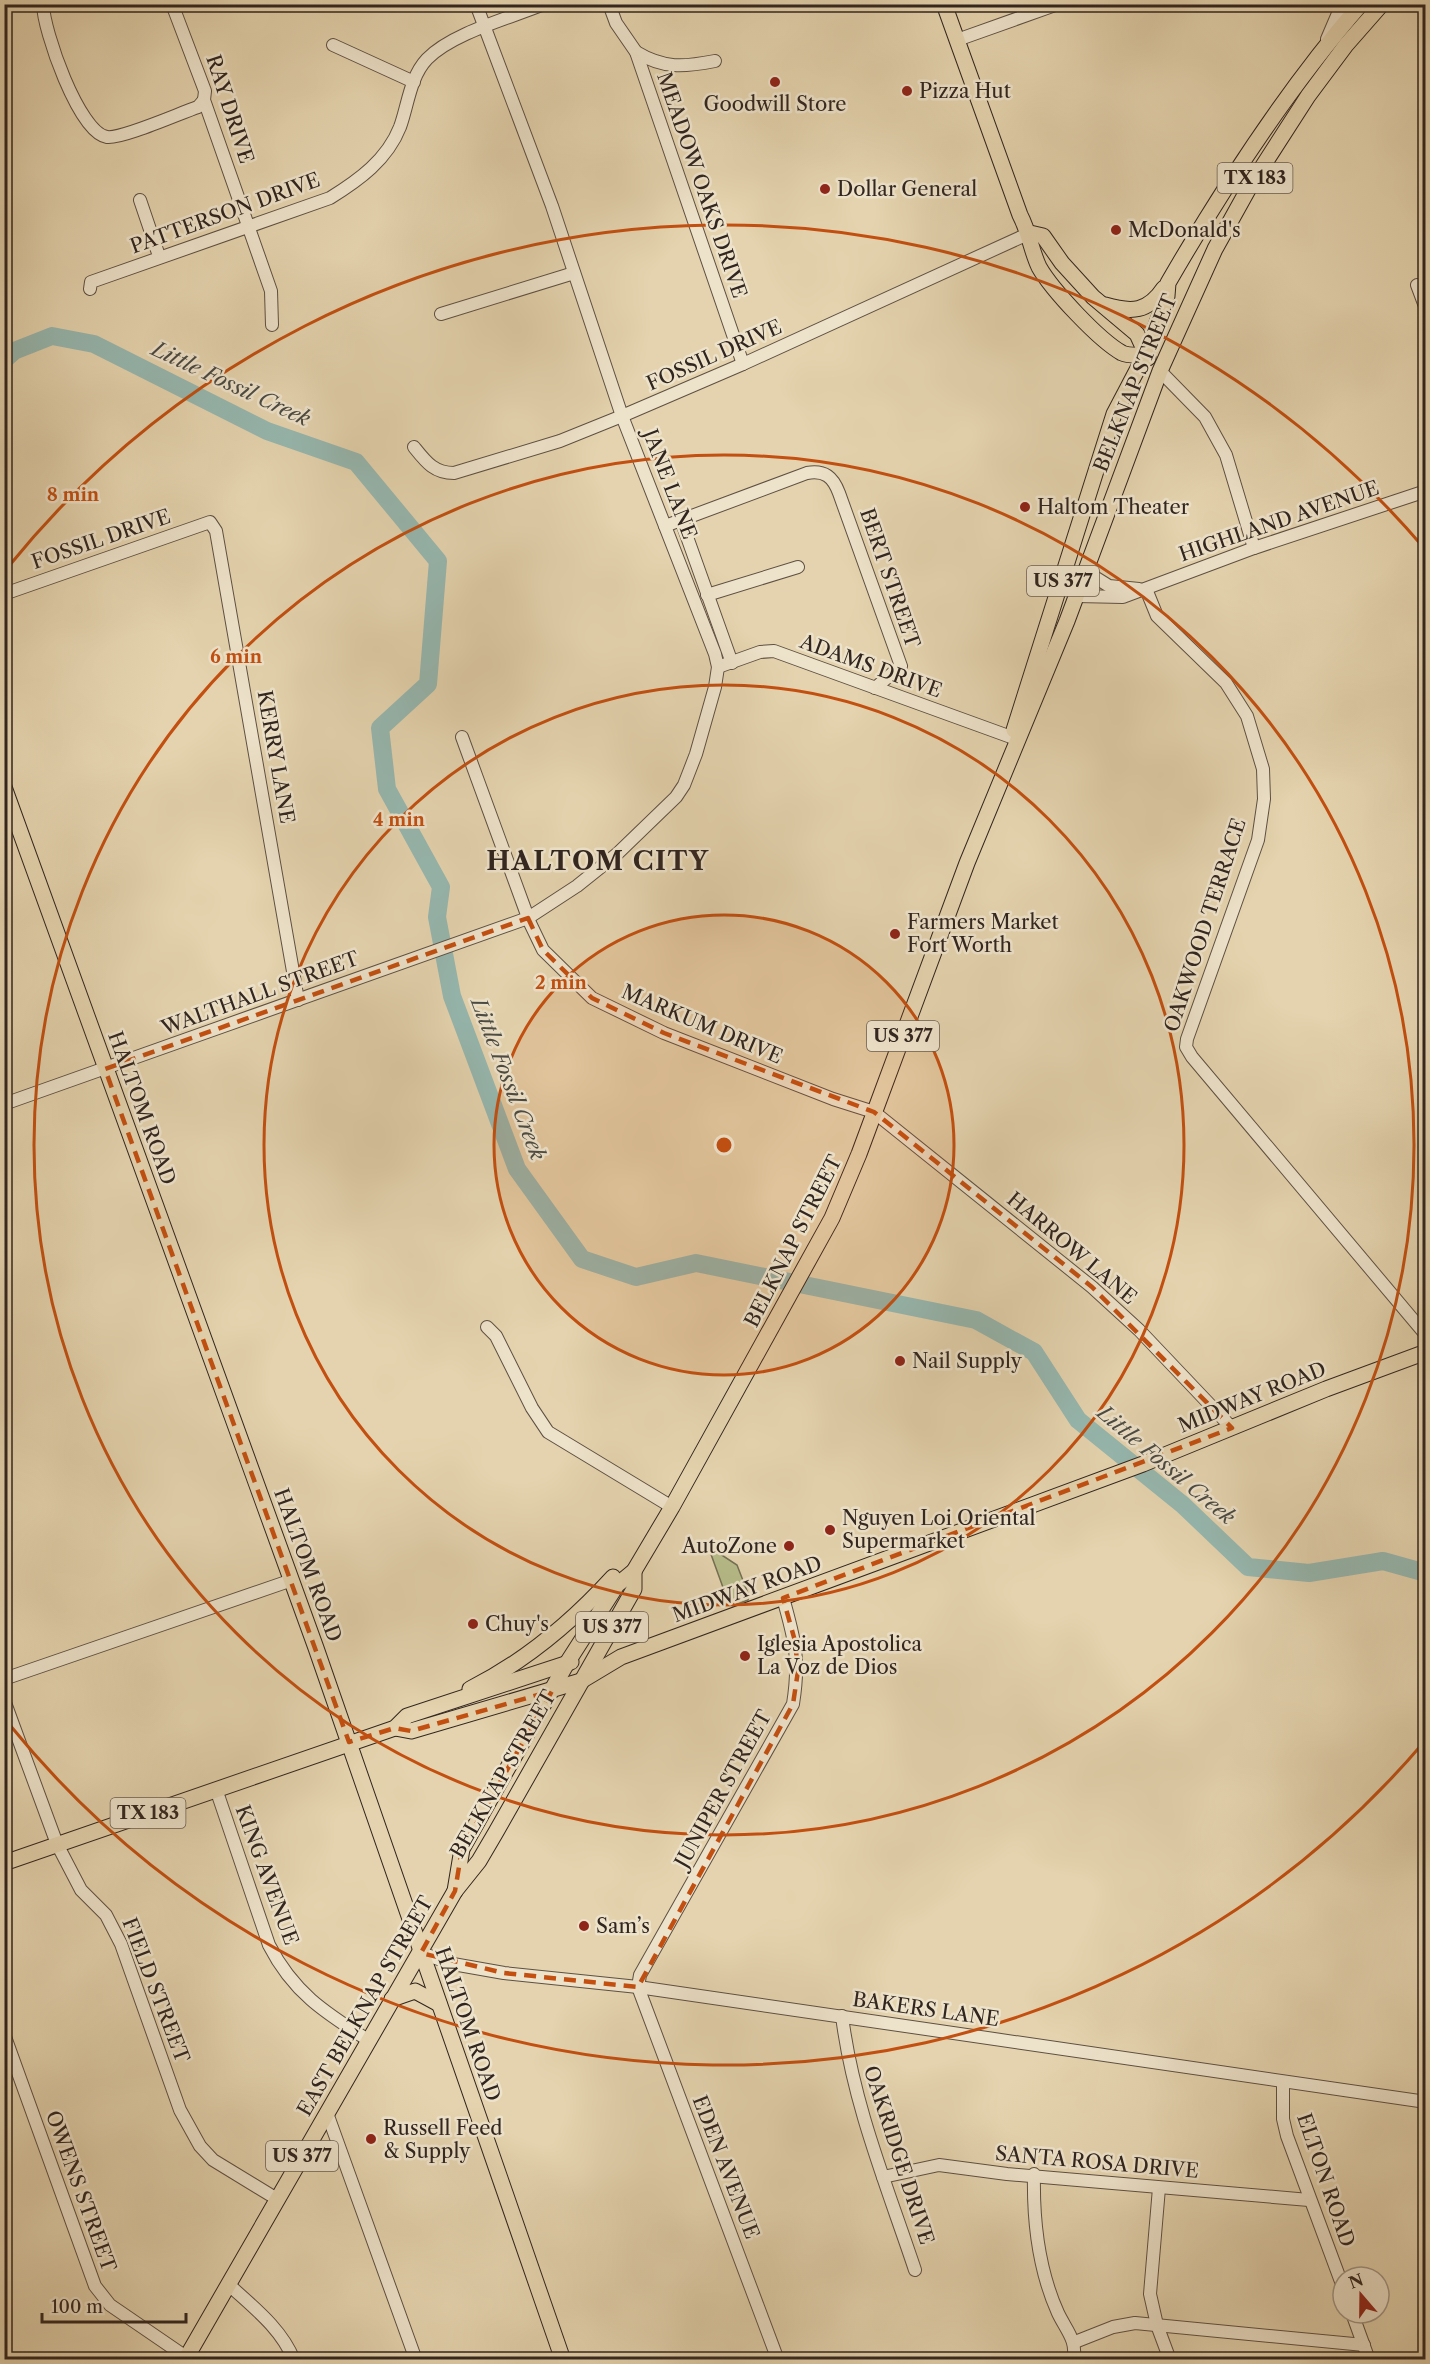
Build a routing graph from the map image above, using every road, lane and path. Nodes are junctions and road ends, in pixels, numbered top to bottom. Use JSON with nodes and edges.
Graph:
{"nodes":[{"id":1,"x":44,"y":4,"type":"edge"},
{"id":2,"x":172,"y":4,"type":"edge"},
{"id":3,"x":476,"y":4,"type":"edge"},
{"id":4,"x":543,"y":4,"type":"edge"},
{"id":5,"x":609,"y":4,"type":"edge"},
{"id":6,"x":944,"y":4,"type":"edge"},
{"id":7,"x":1058,"y":4,"type":"edge"},
{"id":8,"x":1342,"y":4,"type":"edge"},
{"id":9,"x":1361,"y":4,"type":"edge"},
{"id":10,"x":1382,"y":4,"type":"edge"},
{"id":11,"x":486,"y":28,"type":"junction"},
{"id":12,"x":957,"y":40,"type":"junction"},
{"id":13,"x":333,"y":45,"type":"dead end"},
{"id":14,"x":636,"y":52,"type":"junction"},
{"id":15,"x":1321,"y":54,"type":"junction"},
{"id":16,"x":715,"y":61,"type":"dead end"},
{"id":17,"x":414,"y":82,"type":"junction"},
{"id":18,"x":204,"y":100,"type":"junction"},
{"id":19,"x":140,"y":200,"type":"dead end"},
{"id":20,"x":250,"y":227,"type":"junction"},
{"id":21,"x":1030,"y":233,"type":"junction"},
{"id":22,"x":159,"y":256,"type":"junction"},
{"id":23,"x":574,"y":273,"type":"junction"},
{"id":24,"x":1168,"y":283,"type":"junction"},
{"id":25,"x":1417,"y":285,"type":"dead end"},
{"id":26,"x":90,"y":289,"type":"dead end"},
{"id":27,"x":1101,"y":304,"type":"junction"},
{"id":28,"x":1425,"y":309,"type":"edge"},
{"id":29,"x":441,"y":314,"type":"dead end"},
{"id":30,"x":272,"y":325,"type":"dead end"},
{"id":31,"x":1145,"y":355,"type":"junction"},
{"id":32,"x":743,"y":364,"type":"junction"},
{"id":33,"x":1160,"y":371,"type":"junction"},
{"id":34,"x":622,"y":416,"type":"junction"},
{"id":35,"x":414,"y":447,"type":"dead end"},
{"id":36,"x":1425,"y":491,"type":"edge"},
{"id":37,"x":210,"y":522,"type":"joint"},
{"id":38,"x":674,"y":522,"type":"junction"},
{"id":39,"x":1254,"y":548,"type":"junction"},
{"id":40,"x":798,"y":567,"type":"dead end"},
{"id":41,"x":1085,"y":571,"type":"junction"},
{"id":42,"x":1146,"y":589,"type":"junction"},
{"id":43,"x":4,"y":594,"type":"edge"},
{"id":44,"x":708,"y":595,"type":"junction"},
{"id":45,"x":1077,"y":596,"type":"junction"},
{"id":46,"x":730,"y":659,"type":"junction"},
{"id":47,"x":718,"y":667,"type":"junction"},
{"id":48,"x":874,"y":688,"type":"junction"},
{"id":49,"x":462,"y":737,"type":"dead end"},
{"id":50,"x":1011,"y":737,"type":"junction"},
{"id":51,"x":4,"y":787,"type":"edge"},
{"id":52,"x":988,"y":810,"type":"junction"},
{"id":53,"x":528,"y":918,"type":"junction"},
{"id":54,"x":298,"y":1000,"type":"junction"},
{"id":55,"x":105,"y":1069,"type":"junction"},
{"id":56,"x":4,"y":1104,"type":"edge"},
{"id":57,"x":874,"y":1112,"type":"junction"},
{"id":58,"x":487,"y":1327,"type":"dead end"},
{"id":59,"x":1425,"y":1335,"type":"edge"},
{"id":60,"x":1425,"y":1352,"type":"edge"},
{"id":61,"x":1232,"y":1428,"type":"junction"},
{"id":62,"x":672,"y":1508,"type":"junction"},
{"id":63,"x":654,"y":1537,"type":"junction"},
{"id":64,"x":633,"y":1571,"type":"junction"},
{"id":65,"x":292,"y":1580,"type":"junction"},
{"id":66,"x":783,"y":1598,"type":"junction"},
{"id":67,"x":597,"y":1654,"type":"junction"},
{"id":68,"x":621,"y":1657,"type":"junction"},
{"id":69,"x":567,"y":1663,"type":"junction"},
{"id":70,"x":4,"y":1679,"type":"edge"},
{"id":71,"x":581,"y":1682,"type":"junction"},
{"id":72,"x":488,"y":1690,"type":"junction"},
{"id":73,"x":552,"y":1690,"type":"junction"},
{"id":74,"x":4,"y":1700,"type":"edge"},
{"id":75,"x":508,"y":1703,"type":"junction"},
{"id":76,"x":493,"y":1708,"type":"junction"},
{"id":77,"x":421,"y":1712,"type":"junction"},
{"id":78,"x":536,"y":1719,"type":"junction"},
{"id":79,"x":395,"y":1728,"type":"junction"},
{"id":80,"x":349,"y":1742,"type":"junction"},
{"id":81,"x":216,"y":1789,"type":"junction"},
{"id":82,"x":57,"y":1844,"type":"junction"},
{"id":83,"x":4,"y":1863,"type":"edge"},
{"id":84,"x":455,"y":1891,"type":"junction"},
{"id":85,"x":421,"y":1953,"type":"junction"},
{"id":86,"x":638,"y":1987,"type":"junction"},
{"id":87,"x":392,"y":1999,"type":"junction"},
{"id":88,"x":439,"y":2004,"type":"junction"},
{"id":89,"x":842,"y":2016,"type":"junction"},
{"id":90,"x":4,"y":2034,"type":"edge"},
{"id":91,"x":368,"y":2040,"type":"junction"},
{"id":92,"x":1282,"y":2084,"type":"junction"},
{"id":93,"x":1425,"y":2102,"type":"edge"},
{"id":94,"x":327,"y":2113,"type":"junction"},
{"id":95,"x":1034,"y":2174,"type":"junction"},
{"id":96,"x":884,"y":2177,"type":"junction"},
{"id":97,"x":1159,"y":2188,"type":"junction"},
{"id":98,"x":277,"y":2199,"type":"junction"},
{"id":99,"x":1309,"y":2200,"type":"junction"},
{"id":100,"x":1334,"y":2265,"type":"edge"},
{"id":101,"x":915,"y":2270,"type":"dead end"},
{"id":102,"x":228,"y":2284,"type":"junction"},
{"id":103,"x":1157,"y":2325,"type":"junction"},
{"id":104,"x":1357,"y":2325,"type":"edge"},
{"id":105,"x":1075,"y":2342,"type":"junction"},
{"id":106,"x":1364,"y":2344,"type":"junction"},
{"id":107,"x":186,"y":2358,"type":"edge"},
{"id":108,"x":294,"y":2360,"type":"edge"},
{"id":109,"x":416,"y":2360,"type":"edge"},
{"id":110,"x":563,"y":2360,"type":"edge"},
{"id":111,"x":778,"y":2360,"type":"edge"},
{"id":112,"x":1073,"y":2360,"type":"edge"},
{"id":113,"x":1170,"y":2360,"type":"edge"},
{"id":114,"x":1369,"y":2360,"type":"edge"}],
"edges":[{"from":1,"to":18,"type":"street"},
{"from":2,"to":18,"type":"street","name":"RAY DRIVE"},
{"from":3,"to":11,"type":"street","name":"JANE LANE"},
{"from":4,"to":11,"type":"street","name":"PATTERSON DRIVE"},
{"from":5,"to":14,"type":"street","name":"MEADOW OAKS DRIVE"},
{"from":6,"to":12,"type":"main road"},
{"from":7,"to":12,"type":"street"},
{"from":8,"to":15,"type":"street"},
{"from":9,"to":15,"type":"main road","name":"BELKNAP STREET","number":"TX 183"},
{"from":10,"to":33,"type":"main road","name":"BELKNAP STREET","number":"TX 183"},
{"from":11,"to":17,"type":"street","name":"PATTERSON DRIVE"},
{"from":11,"to":23,"type":"street","name":"JANE LANE"},
{"from":12,"to":21,"type":"main road"},
{"from":13,"to":17,"type":"street"},
{"from":14,"to":16,"type":"street","name":"MEADOW OAKS DRIVE"},
{"from":14,"to":32,"type":"street","name":"MEADOW OAKS DRIVE"},
{"from":15,"to":24,"type":"main road","name":"BELKNAP STREET","number":"TX 183"},
{"from":17,"to":20,"type":"street","name":"PATTERSON DRIVE"},
{"from":18,"to":20,"type":"street","name":"RAY DRIVE"},
{"from":19,"to":22,"type":"street"},
{"from":20,"to":22,"type":"street","name":"PATTERSON DRIVE"},
{"from":20,"to":30,"type":"street","name":"RAY DRIVE"},
{"from":21,"to":27,"type":"main road"},
{"from":21,"to":31,"type":"main road"},
{"from":21,"to":32,"type":"street","name":"FOSSIL DRIVE"},
{"from":22,"to":26,"type":"street","name":"PATTERSON DRIVE"},
{"from":23,"to":29,"type":"street"},
{"from":23,"to":34,"type":"street","name":"JANE LANE"},
{"from":24,"to":27,"type":"main road"},
{"from":24,"to":31,"type":"main road","name":"BELKNAP STREET","number":"TX 183"},
{"from":25,"to":28,"type":"street"},
{"from":27,"to":31,"type":"main road"},
{"from":31,"to":33,"type":"main road"},
{"from":31,"to":50,"type":"main road","name":"BELKNAP STREET","number":"US 377"},
{"from":32,"to":34,"type":"street","name":"FOSSIL DRIVE"},
{"from":33,"to":39,"type":"street"},
{"from":33,"to":41,"type":"main road","name":"BELKNAP STREET","number":"US 377"},
{"from":34,"to":35,"type":"street","name":"FOSSIL DRIVE"},
{"from":34,"to":38,"type":"street","name":"JANE LANE"},
{"from":36,"to":39,"type":"street","name":"HIGHLAND AVENUE"},
{"from":37,"to":43,"type":"street","name":"FOSSIL DRIVE"},
{"from":37,"to":54,"type":"street","name":"KERRY LANE"},
{"from":38,"to":44,"type":"street"},
{"from":38,"to":47,"type":"street","name":"JANE LANE"},
{"from":38,"to":48,"type":"street","name":"BERT STREET"},
{"from":39,"to":42,"type":"street","name":"HIGHLAND AVENUE"},
{"from":40,"to":44,"type":"street"},
{"from":41,"to":42,"type":"street"},
{"from":41,"to":45,"type":"main road","name":"BELKNAP STREET","number":"US 377"},
{"from":42,"to":45,"type":"street"},
{"from":42,"to":59,"type":"street","name":"OAKWOOD TERRACE"},
{"from":44,"to":46,"type":"street"},
{"from":45,"to":52,"type":"main road","name":"BELKNAP STREET","number":"US 377"},
{"from":46,"to":47,"type":"street","name":"ADAMS DRIVE"},
{"from":46,"to":48,"type":"street","name":"ADAMS DRIVE"},
{"from":47,"to":53,"type":"street","name":"JANE LANE"},
{"from":48,"to":50,"type":"street","name":"ADAMS DRIVE"},
{"from":49,"to":53,"type":"street","name":"MARKUM DRIVE"},
{"from":50,"to":52,"type":"main road","name":"BELKNAP STREET","number":"US 377"},
{"from":51,"to":55,"type":"main road","name":"HALTOM ROAD"},
{"from":52,"to":57,"type":"main road","name":"BELKNAP STREET","number":"US 377"},
{"from":53,"to":54,"type":"street","name":"WALTHALL STREET"},
{"from":53,"to":57,"type":"street","name":"MARKUM DRIVE"},
{"from":54,"to":55,"type":"street","name":"WALTHALL STREET"},
{"from":55,"to":56,"type":"street","name":"WALTHALL STREET"},
{"from":55,"to":65,"type":"main road","name":"HALTOM ROAD"},
{"from":57,"to":61,"type":"street","name":"HARROW LANE"},
{"from":57,"to":62,"type":"main road","name":"BELKNAP STREET","number":"US 377"},
{"from":58,"to":62,"type":"street"},
{"from":60,"to":61,"type":"main road","name":"MIDWAY ROAD"},
{"from":61,"to":66,"type":"main road","name":"MIDWAY ROAD"},
{"from":62,"to":63,"type":"main road","name":"BELKNAP STREET","number":"US 377"},
{"from":63,"to":64,"type":"main road","name":"BELKNAP STREET","number":"US 377"},
{"from":63,"to":77,"type":"main road"},
{"from":64,"to":67,"type":"main road","name":"BELKNAP STREET","number":"US 377"},
{"from":64,"to":69,"type":"main road","name":"BELKNAP STREET","number":"US 377"},
{"from":65,"to":70,"type":"street"},
{"from":65,"to":80,"type":"main road","name":"HALTOM ROAD"},
{"from":66,"to":68,"type":"main road","name":"MIDWAY ROAD"},
{"from":66,"to":86,"type":"street","name":"JUNIPER STREET"},
{"from":67,"to":68,"type":"main road","name":"MIDWAY ROAD","number":"TX 183"},
{"from":67,"to":69,"type":"main road","number":"TX 183"},
{"from":67,"to":71,"type":"main road","name":"BELKNAP STREET","number":"US 377"},
{"from":68,"to":71,"type":"main road","name":"MIDWAY ROAD","number":"TX 183"},
{"from":69,"to":72,"type":"main road","number":"TX 183"},
{"from":69,"to":73,"type":"main road","name":"BELKNAP STREET","number":"US 377"},
{"from":71,"to":73,"type":"main road","number":"TX 183"},
{"from":71,"to":84,"type":"main road","name":"BELKNAP STREET","number":"US 377"},
{"from":72,"to":76,"type":"main road"},
{"from":72,"to":77,"type":"main road","number":"TX 183"},
{"from":73,"to":75,"type":"main road","number":"TX 183"},
{"from":73,"to":78,"type":"main road","name":"BELKNAP STREET","number":"US 377"},
{"from":74,"to":82,"type":"street","name":"FIELD STREET"},
{"from":75,"to":76,"type":"main road","number":"TX 183"},
{"from":75,"to":78,"type":"main road"},
{"from":76,"to":79,"type":"main road","number":"TX 183"},
{"from":77,"to":79,"type":"main road","number":"TX 183"},
{"from":78,"to":84,"type":"main road","name":"BELKNAP STREET","number":"US 377"},
{"from":79,"to":80,"type":"main road","number":"TX 183"},
{"from":80,"to":81,"type":"main road","number":"TX 183"},
{"from":80,"to":85,"type":"main road","name":"HALTOM ROAD"},
{"from":81,"to":82,"type":"main road","number":"TX 183"},
{"from":81,"to":91,"type":"street","name":"KING AVENUE"},
{"from":82,"to":83,"type":"main road","number":"TX 183"},
{"from":82,"to":98,"type":"street","name":"FIELD STREET"},
{"from":84,"to":85,"type":"main road","name":"EAST BELKNAP STREET","number":"US 377"},
{"from":85,"to":86,"type":"street","name":"BAKERS LANE"},
{"from":85,"to":87,"type":"main road","name":"EAST BELKNAP STREET","number":"US 377"},
{"from":85,"to":88,"type":"main road","name":"HALTOM ROAD"},
{"from":86,"to":89,"type":"street","name":"BAKERS LANE"},
{"from":86,"to":111,"type":"street","name":"EDEN AVENUE"},
{"from":87,"to":88,"type":"main road"},
{"from":87,"to":91,"type":"main road","name":"EAST BELKNAP STREET","number":"US 377"},
{"from":88,"to":110,"type":"main road","name":"HALTOM ROAD"},
{"from":89,"to":92,"type":"street","name":"BAKERS LANE"},
{"from":89,"to":96,"type":"street","name":"OAKRIDGE DRIVE"},
{"from":90,"to":107,"type":"street","name":"OWENS STREET"},
{"from":91,"to":94,"type":"main road","name":"EAST BELKNAP STREET","number":"US 377"},
{"from":92,"to":93,"type":"street","name":"BAKERS LANE"},
{"from":92,"to":99,"type":"street","name":"ELTON ROAD"},
{"from":94,"to":98,"type":"main road","name":"EAST BELKNAP STREET","number":"US 377"},
{"from":94,"to":109,"type":"street"},
{"from":95,"to":96,"type":"street","name":"SANTA ROSA DRIVE"},
{"from":95,"to":97,"type":"street","name":"SANTA ROSA DRIVE"},
{"from":95,"to":105,"type":"street"},
{"from":96,"to":101,"type":"street","name":"OAKRIDGE DRIVE"},
{"from":97,"to":99,"type":"street","name":"SANTA ROSA DRIVE"},
{"from":97,"to":103,"type":"street"},
{"from":98,"to":102,"type":"main road","name":"EAST BELKNAP STREET","number":"US 377"},
{"from":99,"to":100,"type":"street","name":"ELTON ROAD"},
{"from":102,"to":107,"type":"main road","name":"EAST BELKNAP STREET","number":"US 377"},
{"from":102,"to":108,"type":"street"},
{"from":103,"to":105,"type":"street"},
{"from":103,"to":106,"type":"street"},
{"from":103,"to":113,"type":"street"},
{"from":104,"to":106,"type":"street"},
{"from":105,"to":112,"type":"street"},
{"from":106,"to":114,"type":"street"}]}
